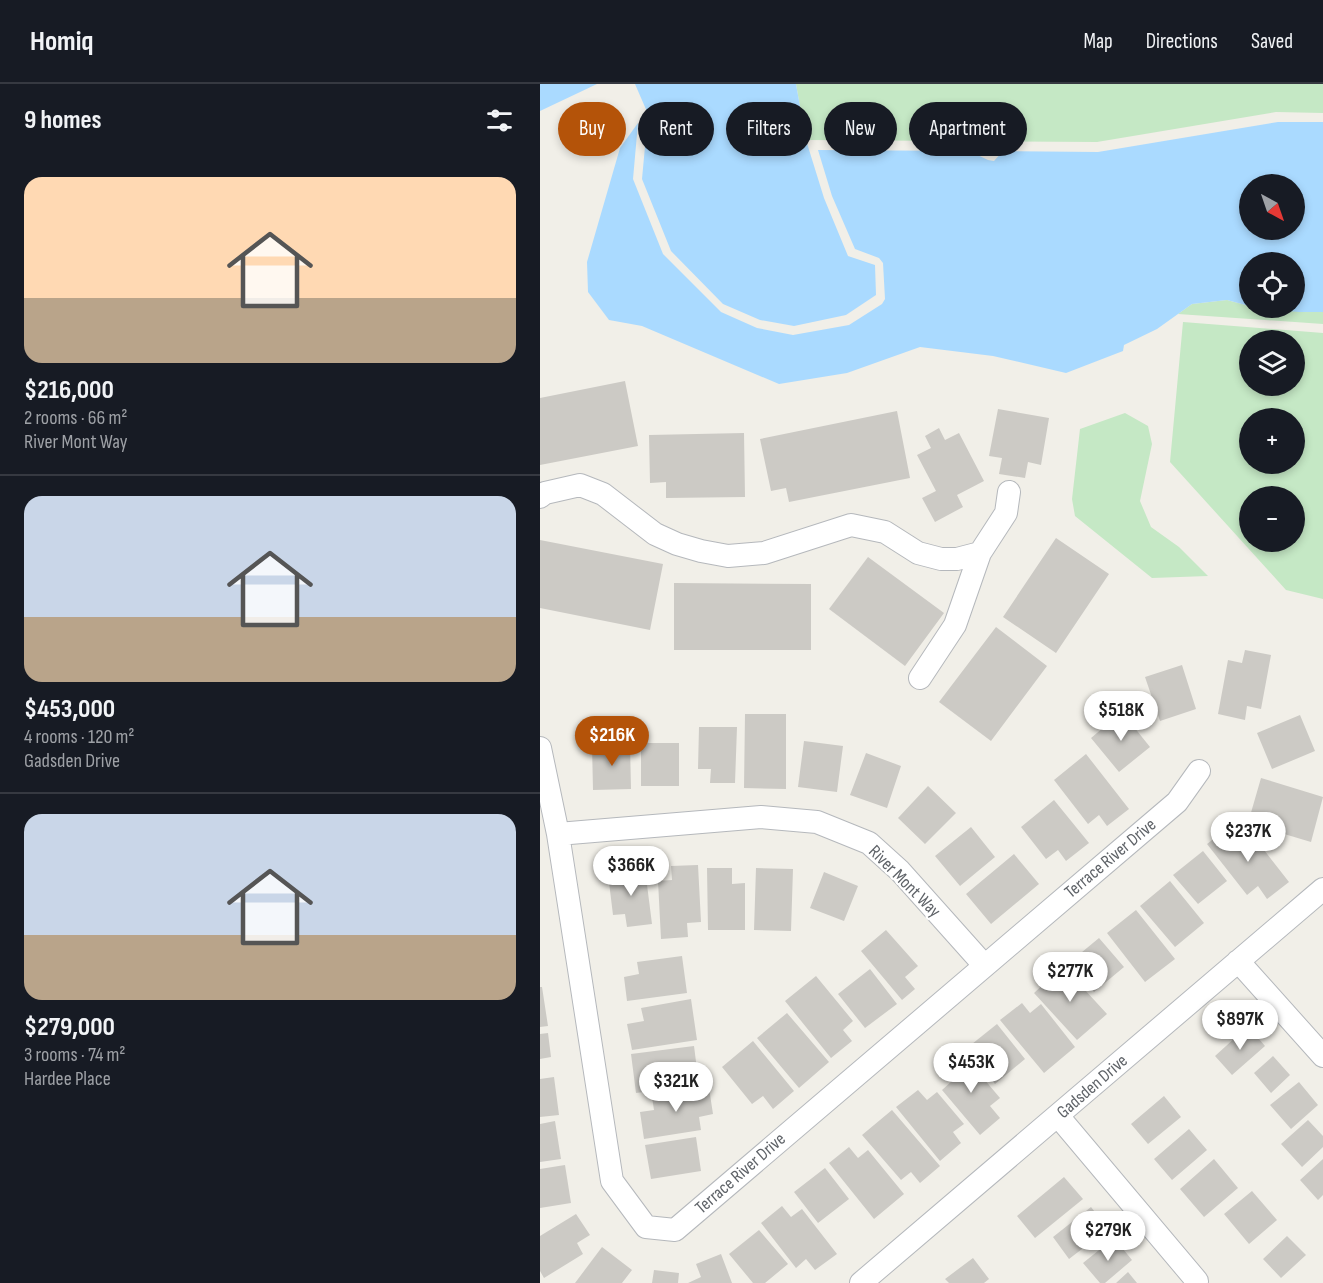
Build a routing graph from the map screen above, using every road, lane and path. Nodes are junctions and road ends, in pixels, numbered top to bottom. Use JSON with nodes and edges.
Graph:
{"nodes":[{"id":1,"x":1009,"y":492,"type":"dead end"},
{"id":2,"x":540,"y":497,"type":"edge"},
{"id":3,"x":980,"y":553,"type":"junction"},
{"id":4,"x":920,"y":678,"type":"dead end"},
{"id":5,"x":540,"y":748,"type":"edge"},
{"id":6,"x":1199,"y":771,"type":"dead end"},
{"id":7,"x":558,"y":834,"type":"junction"},
{"id":8,"x":1323,"y":889,"type":"edge"},
{"id":9,"x":1238,"y":961,"type":"junction"},
{"id":10,"x":984,"y":965,"type":"junction"},
{"id":11,"x":1323,"y":1056,"type":"edge"},
{"id":12,"x":1058,"y":1116,"type":"junction"},
{"id":13,"x":875,"y":1279,"type":"edge"},
{"id":14,"x":1197,"y":1281,"type":"dead end"}],
"edges":[{"from":1,"to":3,"type":"street"},
{"from":2,"to":3,"type":"street"},
{"from":3,"to":4,"type":"street"},
{"from":5,"to":7,"type":"street","name":"Terrace River Drive"},
{"from":6,"to":10,"type":"street","name":"Terrace River Drive"},
{"from":7,"to":10,"type":"street","name":"River Mont Way"},
{"from":7,"to":10,"type":"street","name":"Terrace River Drive"},
{"from":8,"to":9,"type":"street","name":"Gadsden Drive"},
{"from":9,"to":11,"type":"street"},
{"from":9,"to":12,"type":"street","name":"Gadsden Drive"},
{"from":12,"to":13,"type":"street","name":"Gadsden Drive"},
{"from":12,"to":14,"type":"street"}]}
